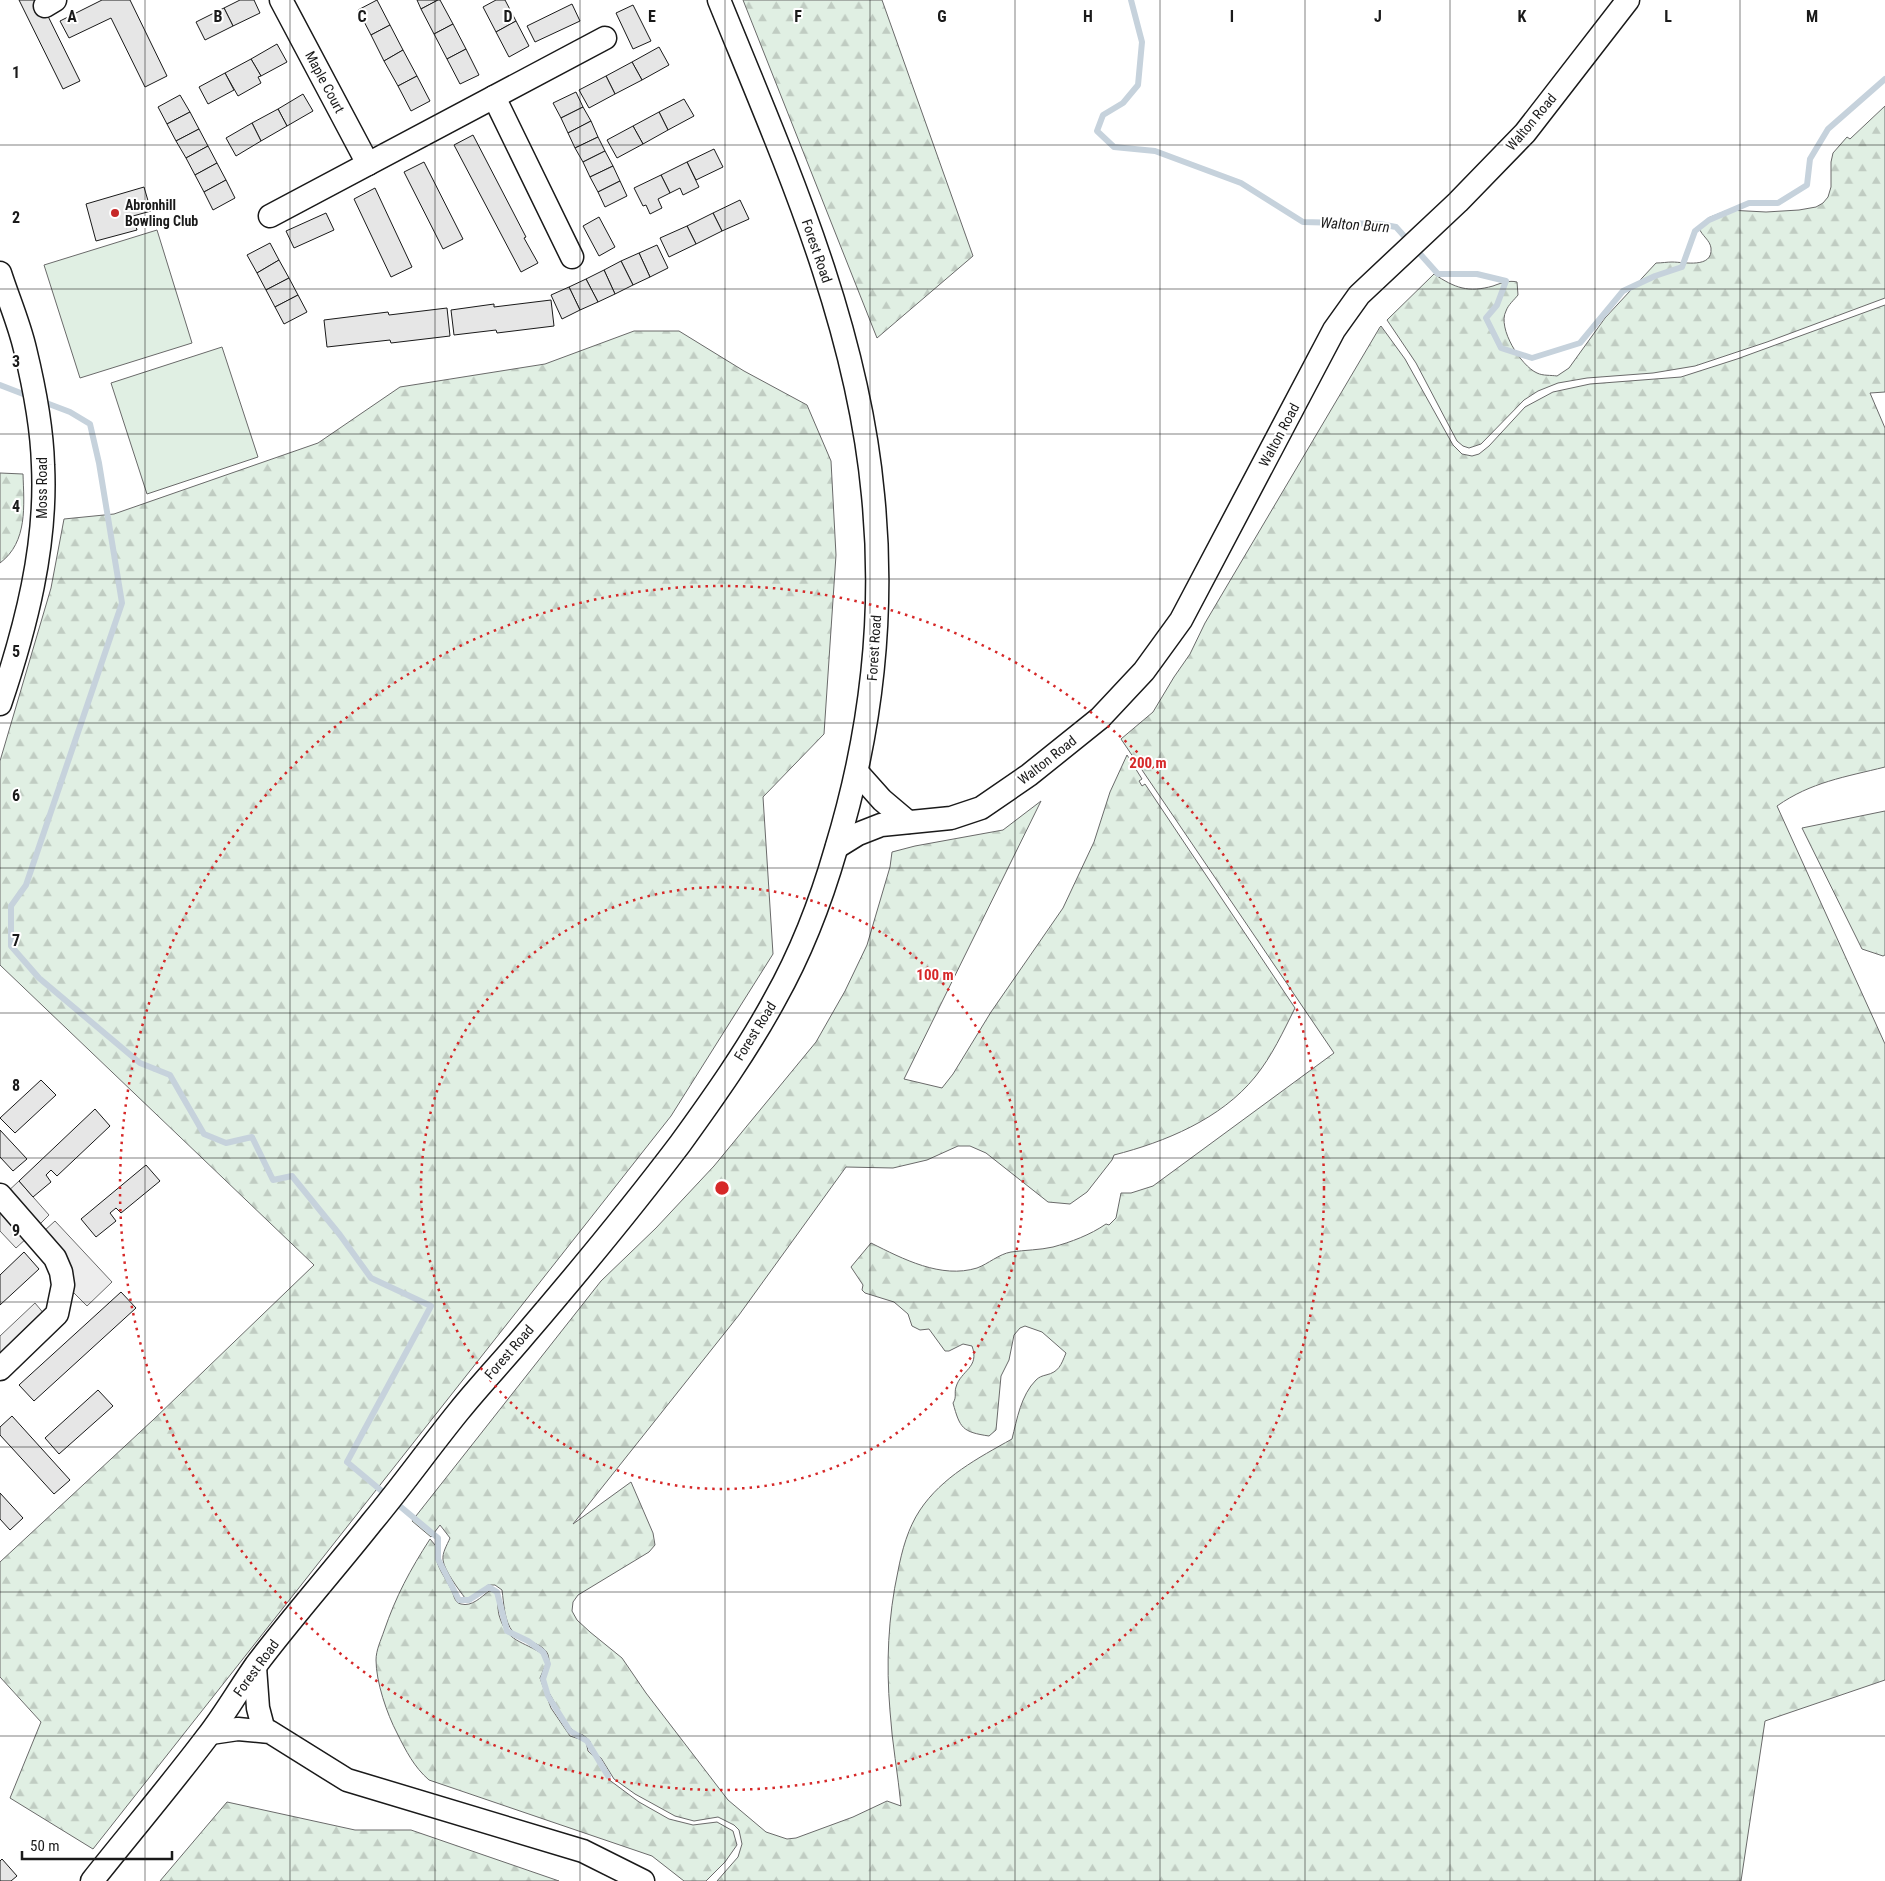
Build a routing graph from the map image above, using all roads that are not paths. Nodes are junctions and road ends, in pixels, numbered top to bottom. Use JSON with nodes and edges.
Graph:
{"nodes":[{"id":1,"x":281,"y":0,"type":"edge"},
{"id":2,"x":720,"y":0,"type":"edge"},
{"id":3,"x":1628,"y":0,"type":"edge"},
{"id":4,"x":605,"y":38,"type":"dead end"},
{"id":5,"x":494,"y":97,"type":"junction"},
{"id":6,"x":368,"y":164,"type":"junction"},
{"id":7,"x":270,"y":216,"type":"dead end"},
{"id":8,"x":572,"y":257,"type":"dead end"},
{"id":9,"x":0,"y":273,"type":"edge"},
{"id":10,"x":0,"y":704,"type":"edge"},
{"id":11,"x":857,"y":772,"type":"junction"},
{"id":12,"x":908,"y":822,"type":"junction"},
{"id":13,"x":837,"y":848,"type":"junction"},
{"id":14,"x":0,"y":1195,"type":"edge"},
{"id":15,"x":0,"y":1369,"type":"edge"},
{"id":16,"x":255,"y":1667,"type":"junction"},
{"id":17,"x":264,"y":1731,"type":"junction"},
{"id":18,"x":211,"y":1733,"type":"junction"},
{"id":19,"x":92,"y":1881,"type":"edge"},
{"id":20,"x":643,"y":1881,"type":"edge"}],
"edges":[{"from":1,"to":6,"type":"street","name":"Maple Court"},
{"from":2,"to":11,"type":"street","name":"Forest Road"},
{"from":3,"to":12,"type":"street","name":"Walton Road"},
{"from":4,"to":5,"type":"street"},
{"from":5,"to":6,"type":"street"},
{"from":5,"to":8,"type":"street"},
{"from":6,"to":7,"type":"street"},
{"from":9,"to":10,"type":"street","name":"Moss Road"},
{"from":11,"to":12,"type":"street"},
{"from":11,"to":13,"type":"street","name":"Forest Road"},
{"from":12,"to":13,"type":"street","name":"Walton Road"},
{"from":13,"to":16,"type":"street","name":"Forest Road"},
{"from":14,"to":15,"type":"street"},
{"from":16,"to":17,"type":"street"},
{"from":16,"to":18,"type":"street","name":"Forest Road"},
{"from":17,"to":18,"type":"street"},
{"from":17,"to":20,"type":"street"},
{"from":18,"to":19,"type":"street","name":"Forest Road"}]}
